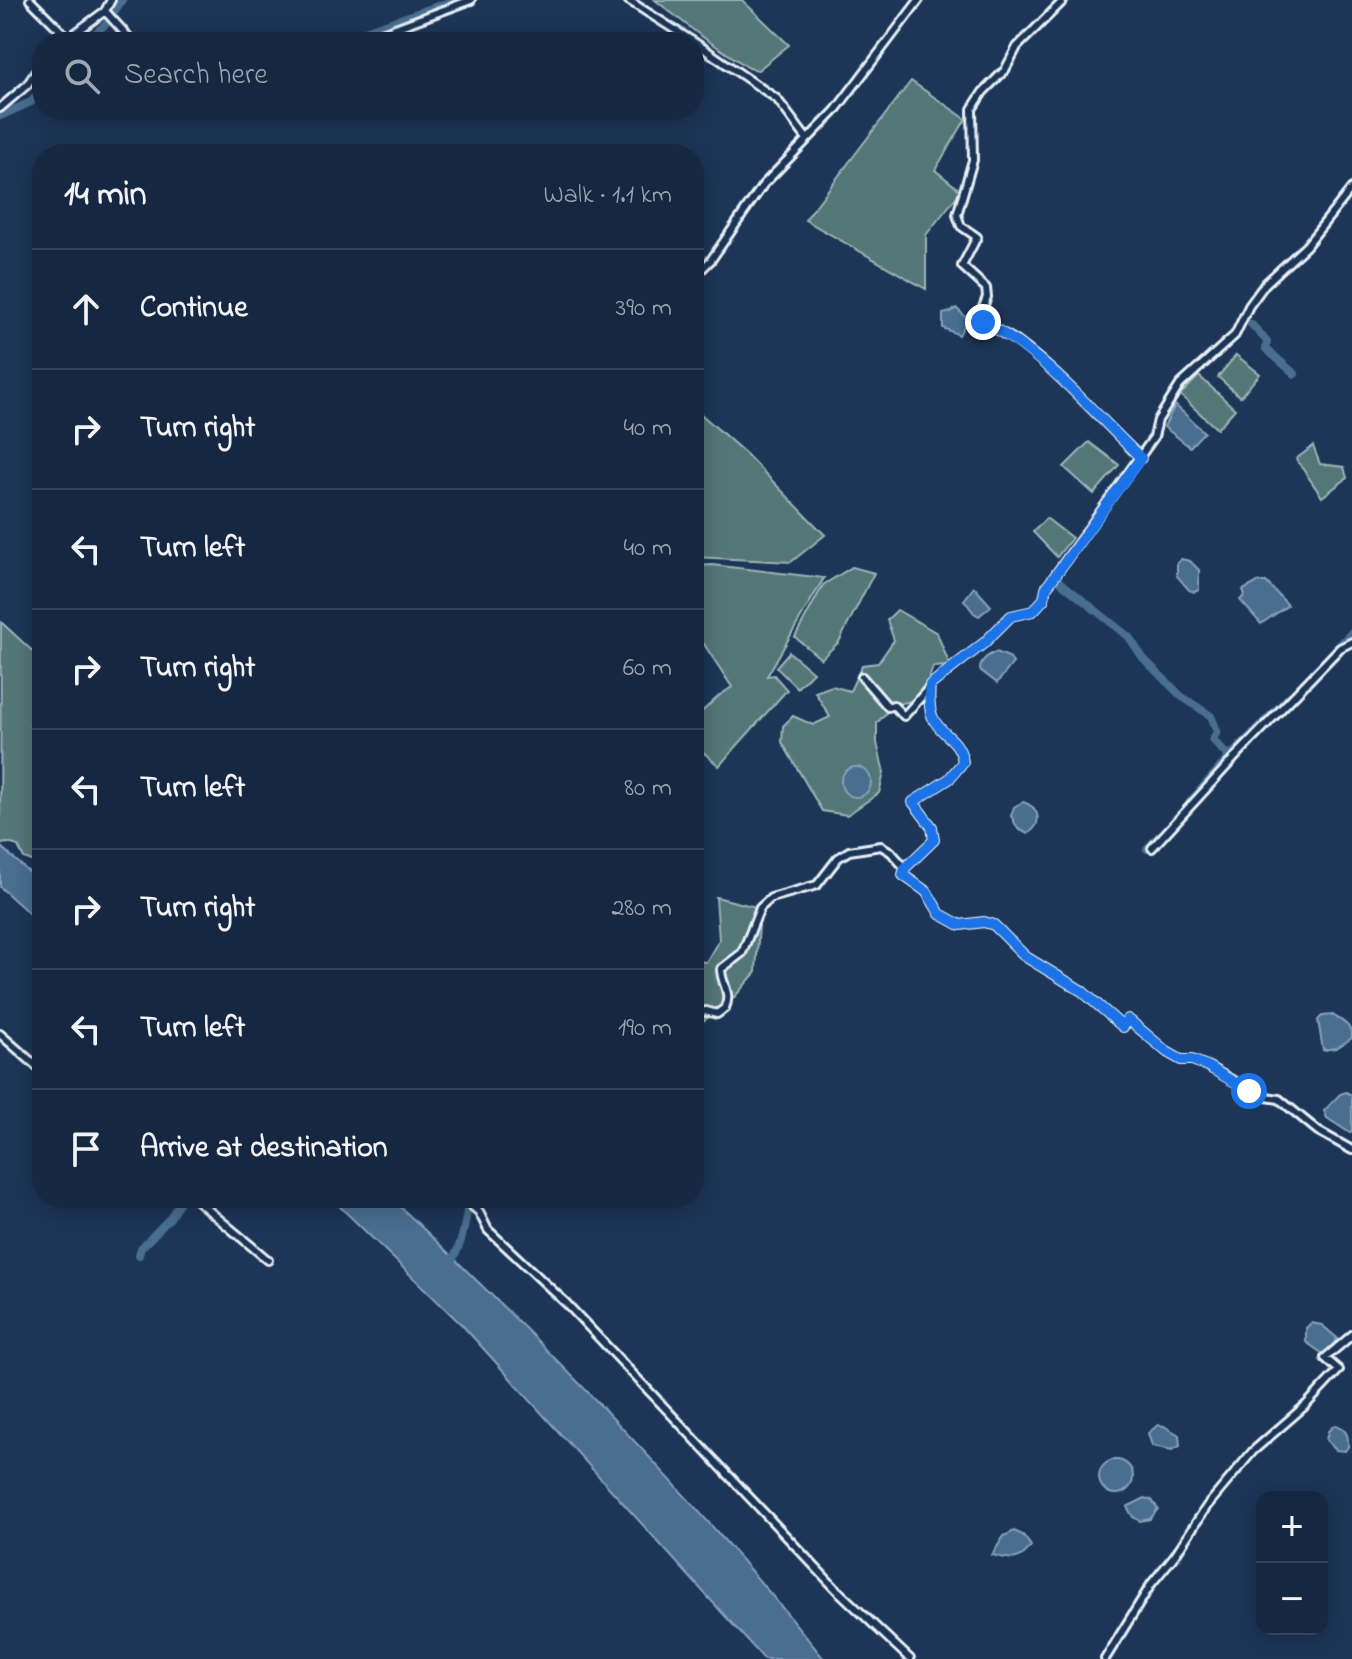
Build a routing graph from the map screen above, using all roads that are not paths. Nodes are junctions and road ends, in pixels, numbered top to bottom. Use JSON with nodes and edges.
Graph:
{"nodes":[{"id":1,"x":30,"y":0,"type":"edge"},
{"id":2,"x":111,"y":0,"type":"edge"},
{"id":3,"x":471,"y":0,"type":"edge"},
{"id":4,"x":628,"y":0,"type":"edge"},
{"id":5,"x":919,"y":0,"type":"edge"},
{"id":6,"x":1064,"y":0,"type":"edge"},
{"id":7,"x":105,"y":11,"type":"junction"},
{"id":8,"x":58,"y":32,"type":"edge"},
{"id":9,"x":76,"y":32,"type":"edge"},
{"id":10,"x":125,"y":32,"type":"edge"},
{"id":11,"x":384,"y":32,"type":"edge"},
{"id":12,"x":678,"y":32,"type":"edge"},
{"id":13,"x":704,"y":49,"type":"edge"},
{"id":14,"x":32,"y":78,"type":"edge"},
{"id":15,"x":0,"y":108,"type":"edge"},
{"id":16,"x":807,"y":139,"type":"junction"},
{"id":17,"x":1352,"y":188,"type":"edge"},
{"id":18,"x":704,"y":267,"type":"edge"},
{"id":19,"x":1141,"y":458,"type":"junction"},
{"id":20,"x":1352,"y":642,"type":"edge"},
{"id":21,"x":862,"y":677,"type":"dead end"},
{"id":22,"x":930,"y":685,"type":"junction"},
{"id":23,"x":1152,"y":848,"type":"dead end"},
{"id":24,"x":905,"y":868,"type":"junction"},
{"id":25,"x":704,"y":1012,"type":"edge"},
{"id":26,"x":0,"y":1034,"type":"edge"},
{"id":27,"x":32,"y":1062,"type":"edge"},
{"id":28,"x":1352,"y":1150,"type":"edge"},
{"id":29,"x":206,"y":1208,"type":"edge"},
{"id":30,"x":474,"y":1208,"type":"edge"},
{"id":31,"x":268,"y":1260,"type":"dead end"},
{"id":32,"x":1352,"y":1335,"type":"edge"},
{"id":33,"x":910,"y":1659,"type":"edge"},
{"id":34,"x":1105,"y":1659,"type":"edge"}],
"edges":[{"from":1,"to":8,"type":"street"},
{"from":2,"to":7,"type":"street"},
{"from":3,"to":11,"type":"street"},
{"from":4,"to":12,"type":"street"},
{"from":5,"to":16,"type":"street"},
{"from":6,"to":19,"type":"street"},
{"from":7,"to":9,"type":"street"},
{"from":7,"to":10,"type":"street"},
{"from":13,"to":16,"type":"street"},
{"from":14,"to":15,"type":"street"},
{"from":16,"to":18,"type":"street"},
{"from":17,"to":19,"type":"street"},
{"from":19,"to":22,"type":"street"},
{"from":20,"to":23,"type":"street"},
{"from":21,"to":22,"type":"street"},
{"from":22,"to":24,"type":"street"},
{"from":24,"to":25,"type":"street"},
{"from":24,"to":28,"type":"street"},
{"from":26,"to":27,"type":"street"},
{"from":29,"to":31,"type":"street"},
{"from":30,"to":33,"type":"street"},
{"from":32,"to":34,"type":"street"}]}
